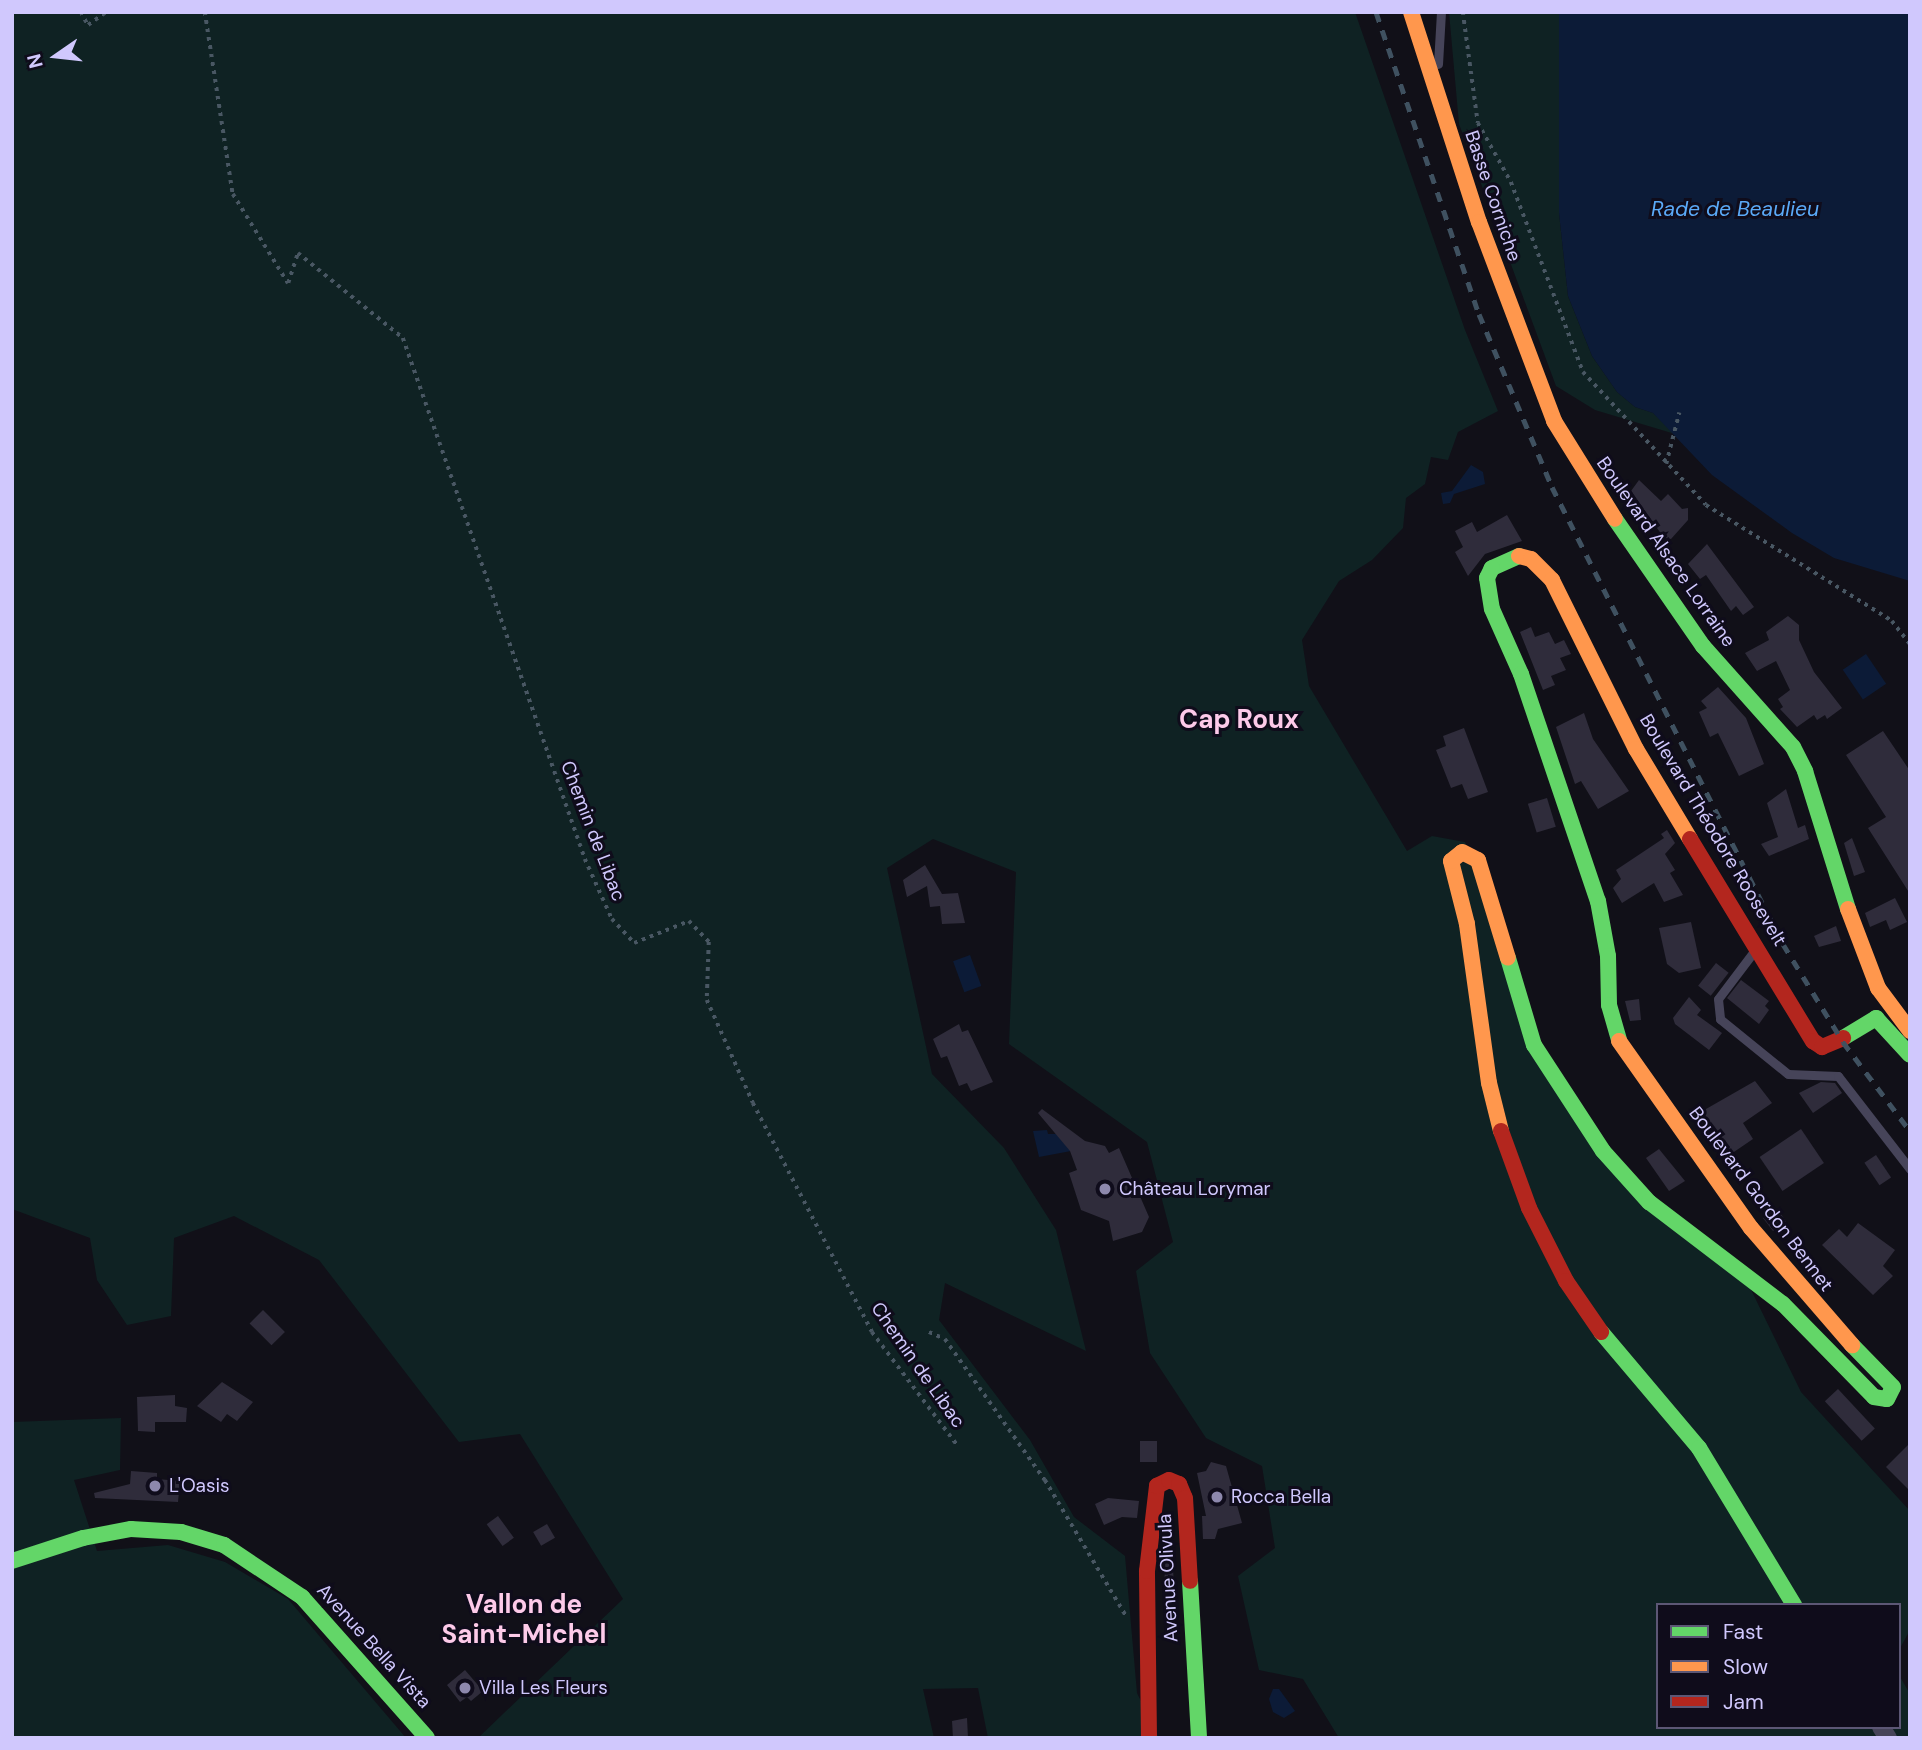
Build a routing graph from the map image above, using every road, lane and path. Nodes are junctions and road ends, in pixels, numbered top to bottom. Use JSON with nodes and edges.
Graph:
{"nodes":[{"id":1,"x":80,"y":12,"type":"edge"},
{"id":2,"x":106,"y":12,"type":"edge"},
{"id":3,"x":205,"y":12,"type":"edge"},
{"id":4,"x":1411,"y":12,"type":"edge"},
{"id":5,"x":1426,"y":12,"type":"edge"},
{"id":6,"x":1441,"y":12,"type":"edge"},
{"id":7,"x":1463,"y":12,"type":"edge"},
{"id":8,"x":1438,"y":64,"type":"junction"},
{"id":9,"x":1440,"y":93,"type":"junction"},
{"id":10,"x":1510,"y":311,"type":"joint"},
{"id":11,"x":1679,"y":413,"type":"dead end"},
{"id":12,"x":1665,"y":464,"type":"junction"},
{"id":13,"x":1503,"y":561,"type":"joint"},
{"id":14,"x":1910,"y":644,"type":"edge"},
{"id":15,"x":1758,"y":946,"type":"junction"},
{"id":16,"x":1910,"y":1031,"type":"edge"},
{"id":17,"x":1910,"y":1055,"type":"edge"},
{"id":18,"x":1910,"y":1169,"type":"edge"},
{"id":19,"x":929,"y":1332,"type":"dead end"},
{"id":20,"x":957,"y":1444,"type":"dead end"},
{"id":21,"x":12,"y":1561,"type":"edge"},
{"id":22,"x":1793,"y":1603,"type":"edge"},
{"id":23,"x":1146,"y":1651,"type":"junction"},
{"id":24,"x":427,"y":1738,"type":"edge"},
{"id":25,"x":1149,"y":1738,"type":"edge"},
{"id":26,"x":1199,"y":1738,"type":"edge"}],
"edges":[{"from":1,"to":2,"type":"path"},
{"from":3,"to":20,"type":"path","name":"Chemin de Libac"},
{"from":4,"to":9,"type":"street","name":"Basse Corniche"},
{"from":5,"to":8,"type":"street","name":"Basse Corniche"},
{"from":6,"to":8,"type":"lane"},
{"from":7,"to":12,"type":"path"},
{"from":8,"to":9,"type":"street","name":"Basse Corniche"},
{"from":9,"to":10,"type":"street","name":"Basse Corniche"},
{"from":10,"to":16,"type":"street","name":"Boulevard Alsace Lorraine"},
{"from":11,"to":12,"type":"path"},
{"from":12,"to":14,"type":"path"},
{"from":13,"to":15,"type":"street","name":"Boulevard Théodore Roosevelt"},
{"from":13,"to":22,"type":"street","name":"Boulevard Gordon Bennet"},
{"from":15,"to":17,"type":"street","name":"Boulevard Théodore Roosevelt"},
{"from":15,"to":18,"type":"lane"},
{"from":19,"to":23,"type":"path","name":"Chemin de Libac"},
{"from":21,"to":24,"type":"street","name":"Avenue Bella Vista"},
{"from":23,"to":25,"type":"street","name":"Avenue Olivula"},
{"from":23,"to":26,"type":"street","name":"Avenue Olivula"}]}
